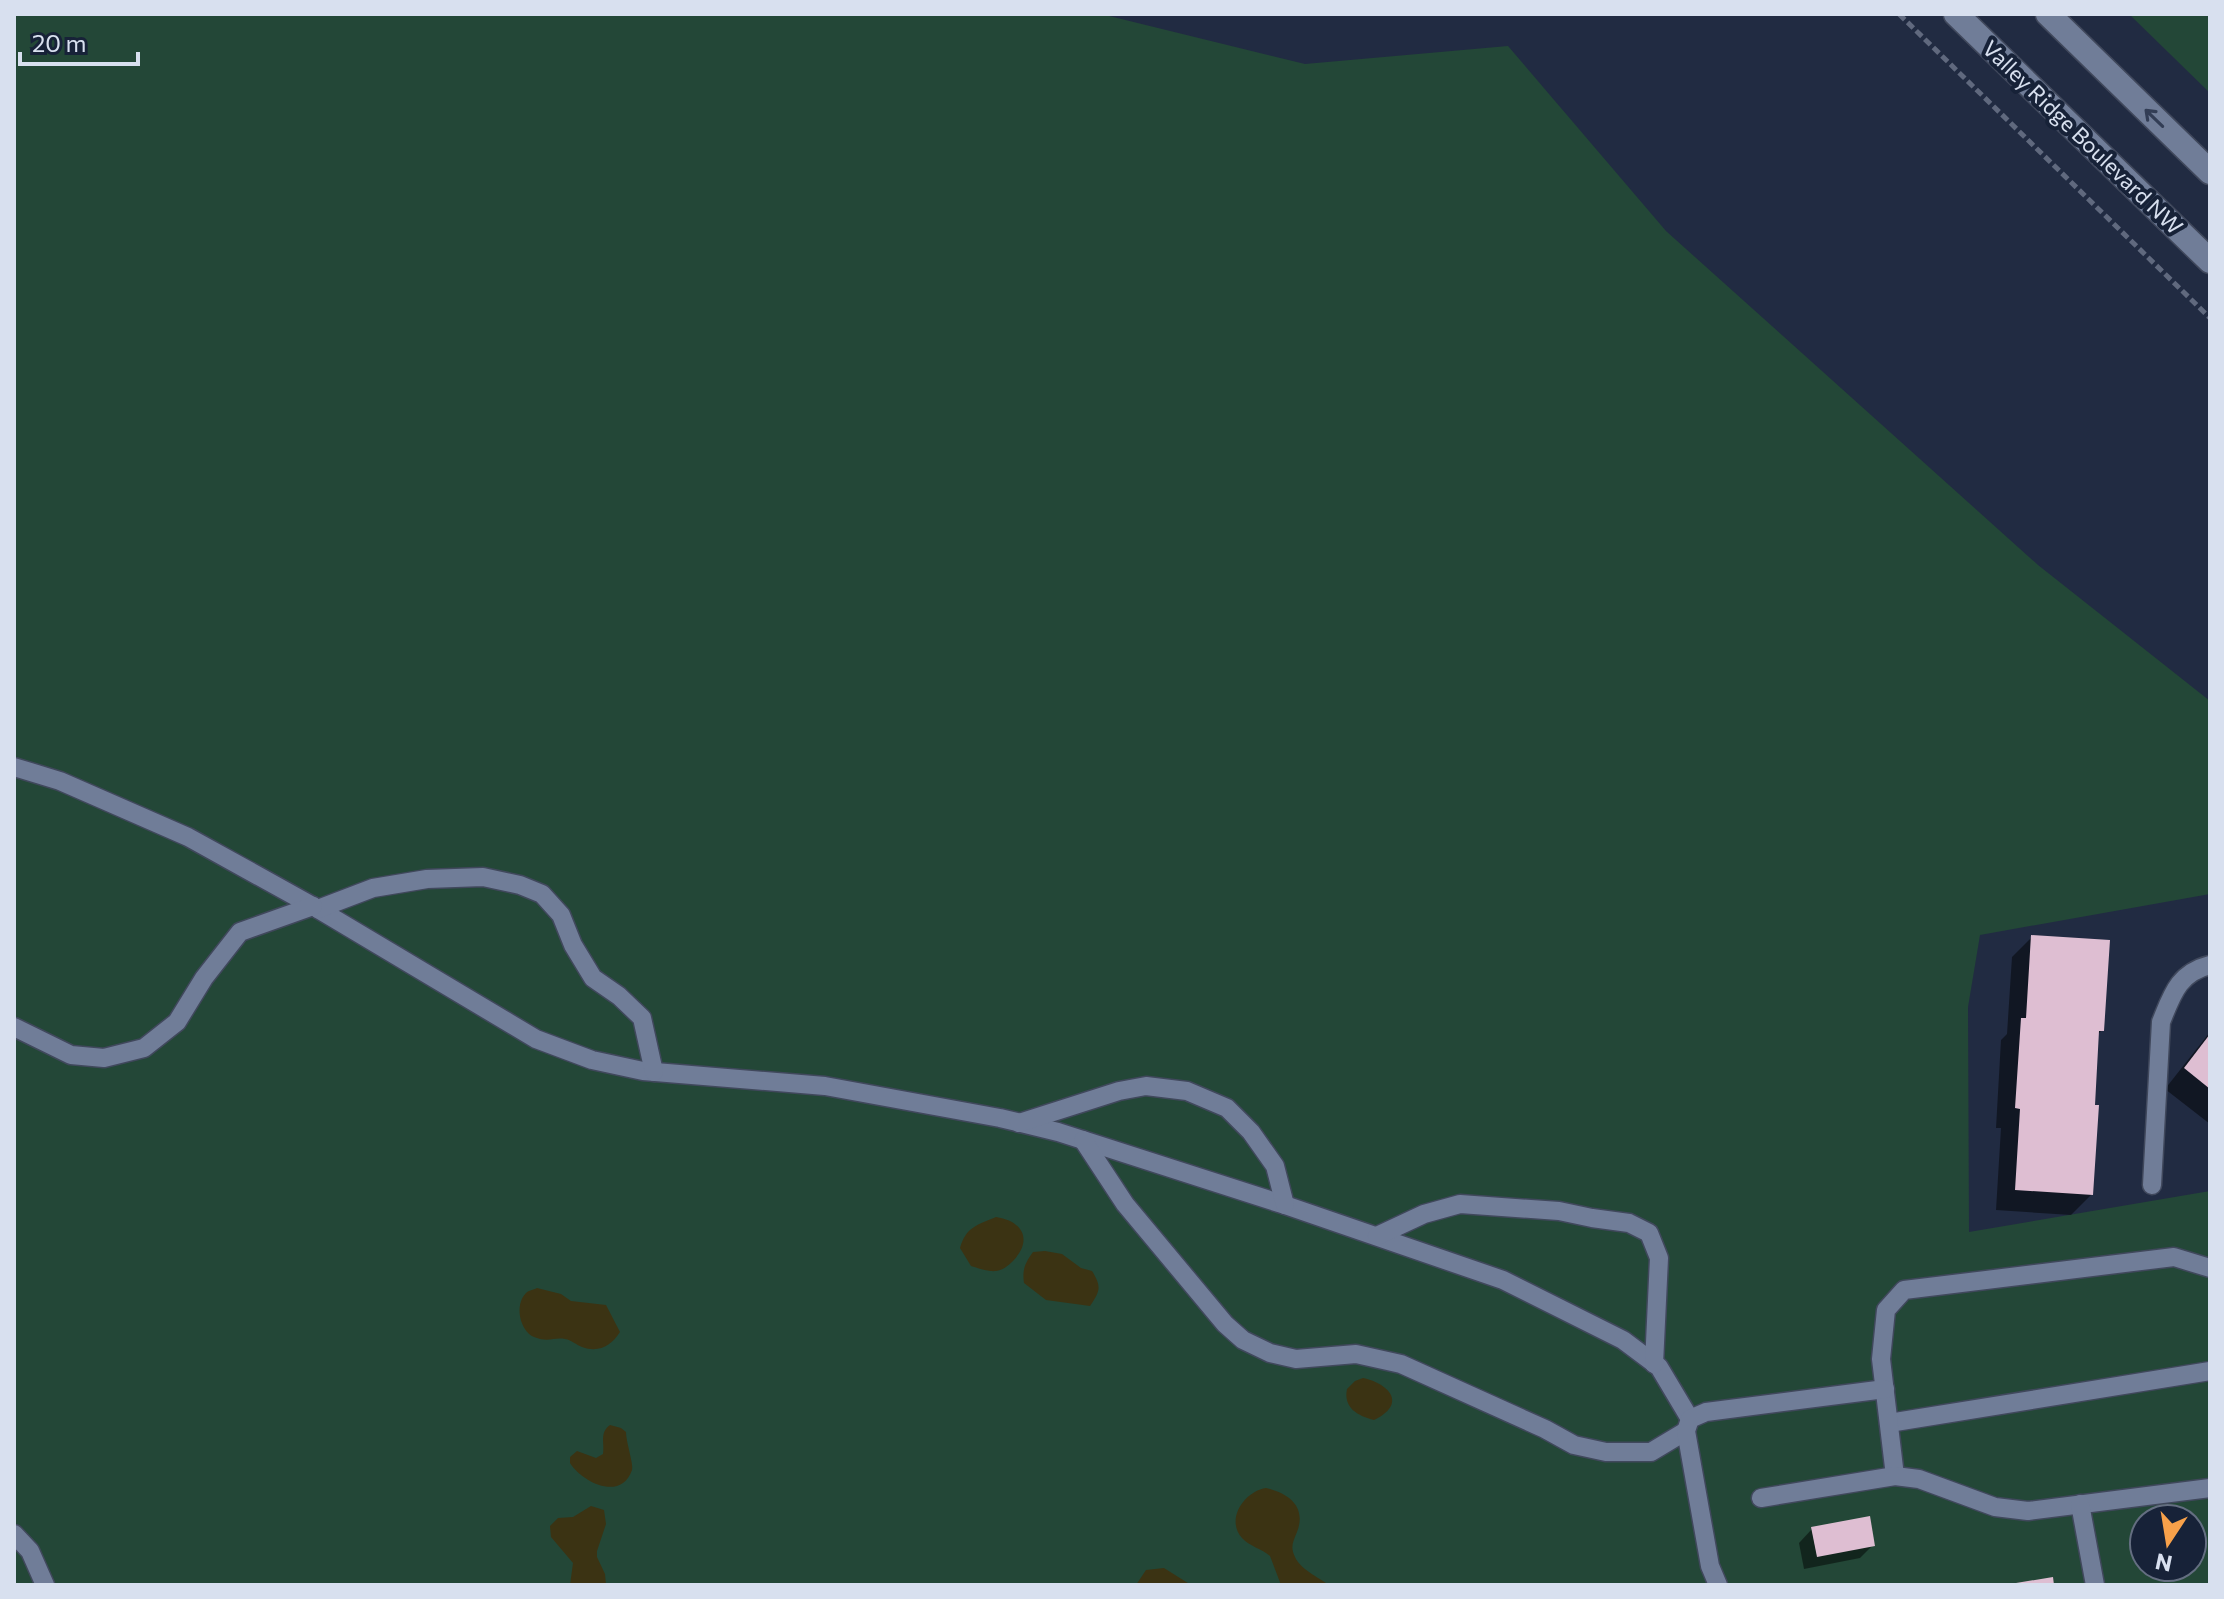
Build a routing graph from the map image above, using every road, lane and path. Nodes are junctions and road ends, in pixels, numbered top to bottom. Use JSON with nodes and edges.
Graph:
{"nodes":[{"id":1,"x":1899,"y":14,"type":"edge"},
{"id":2,"x":1956,"y":14,"type":"edge"},
{"id":3,"x":2048,"y":14,"type":"edge"},
{"id":4,"x":2210,"y":172,"type":"edge"},
{"id":5,"x":2210,"y":261,"type":"edge"},
{"id":6,"x":2210,"y":318,"type":"edge"},
{"id":7,"x":14,"y":767,"type":"edge"},
{"id":8,"x":316,"y":907,"type":"junction"},
{"id":9,"x":2210,"y":965,"type":"edge"},
{"id":10,"x":14,"y":1027,"type":"edge"},
{"id":11,"x":654,"y":1072,"type":"junction"},
{"id":12,"x":1019,"y":1123,"type":"junction"},
{"id":13,"x":1083,"y":1140,"type":"junction"},
{"id":14,"x":2152,"y":1185,"type":"dead end"},
{"id":15,"x":1285,"y":1205,"type":"junction"},
{"id":16,"x":1377,"y":1236,"type":"junction"},
{"id":17,"x":2210,"y":1268,"type":"edge"},
{"id":18,"x":1654,"y":1364,"type":"junction"},
{"id":19,"x":2210,"y":1371,"type":"edge"},
{"id":20,"x":1885,"y":1389,"type":"junction"},
{"id":21,"x":1889,"y":1423,"type":"junction"},
{"id":22,"x":1688,"y":1425,"type":"junction"},
{"id":23,"x":1895,"y":1476,"type":"junction"},
{"id":24,"x":2210,"y":1488,"type":"edge"},
{"id":25,"x":1761,"y":1498,"type":"dead end"},
{"id":26,"x":2080,"y":1504,"type":"junction"},
{"id":27,"x":14,"y":1534,"type":"edge"},
{"id":28,"x":45,"y":1585,"type":"edge"},
{"id":29,"x":1718,"y":1585,"type":"edge"},
{"id":30,"x":2095,"y":1585,"type":"edge"}],
"edges":[{"from":1,"to":6,"type":"path"},
{"from":2,"to":5,"type":"street","name":"Valley Ridge Boulevard NW"},
{"from":4,"to":3,"type":"street","one_way":true},
{"from":7,"to":8,"type":"lane"},
{"from":8,"to":10,"type":"lane"},
{"from":8,"to":11,"type":"lane"},
{"from":8,"to":11,"type":"lane"},
{"from":9,"to":14,"type":"lane"},
{"from":11,"to":12,"type":"lane"},
{"from":12,"to":13,"type":"lane"},
{"from":12,"to":15,"type":"lane"},
{"from":13,"to":15,"type":"lane"},
{"from":13,"to":22,"type":"lane"},
{"from":15,"to":16,"type":"lane"},
{"from":16,"to":18,"type":"lane"},
{"from":16,"to":18,"type":"lane"},
{"from":17,"to":20,"type":"lane"},
{"from":18,"to":22,"type":"lane"},
{"from":19,"to":21,"type":"lane"},
{"from":20,"to":21,"type":"lane"},
{"from":20,"to":22,"type":"lane"},
{"from":21,"to":23,"type":"lane"},
{"from":22,"to":29,"type":"lane"},
{"from":23,"to":25,"type":"lane"},
{"from":23,"to":26,"type":"lane"},
{"from":24,"to":26,"type":"lane"},
{"from":26,"to":30,"type":"lane"},
{"from":27,"to":28,"type":"lane"}]}
